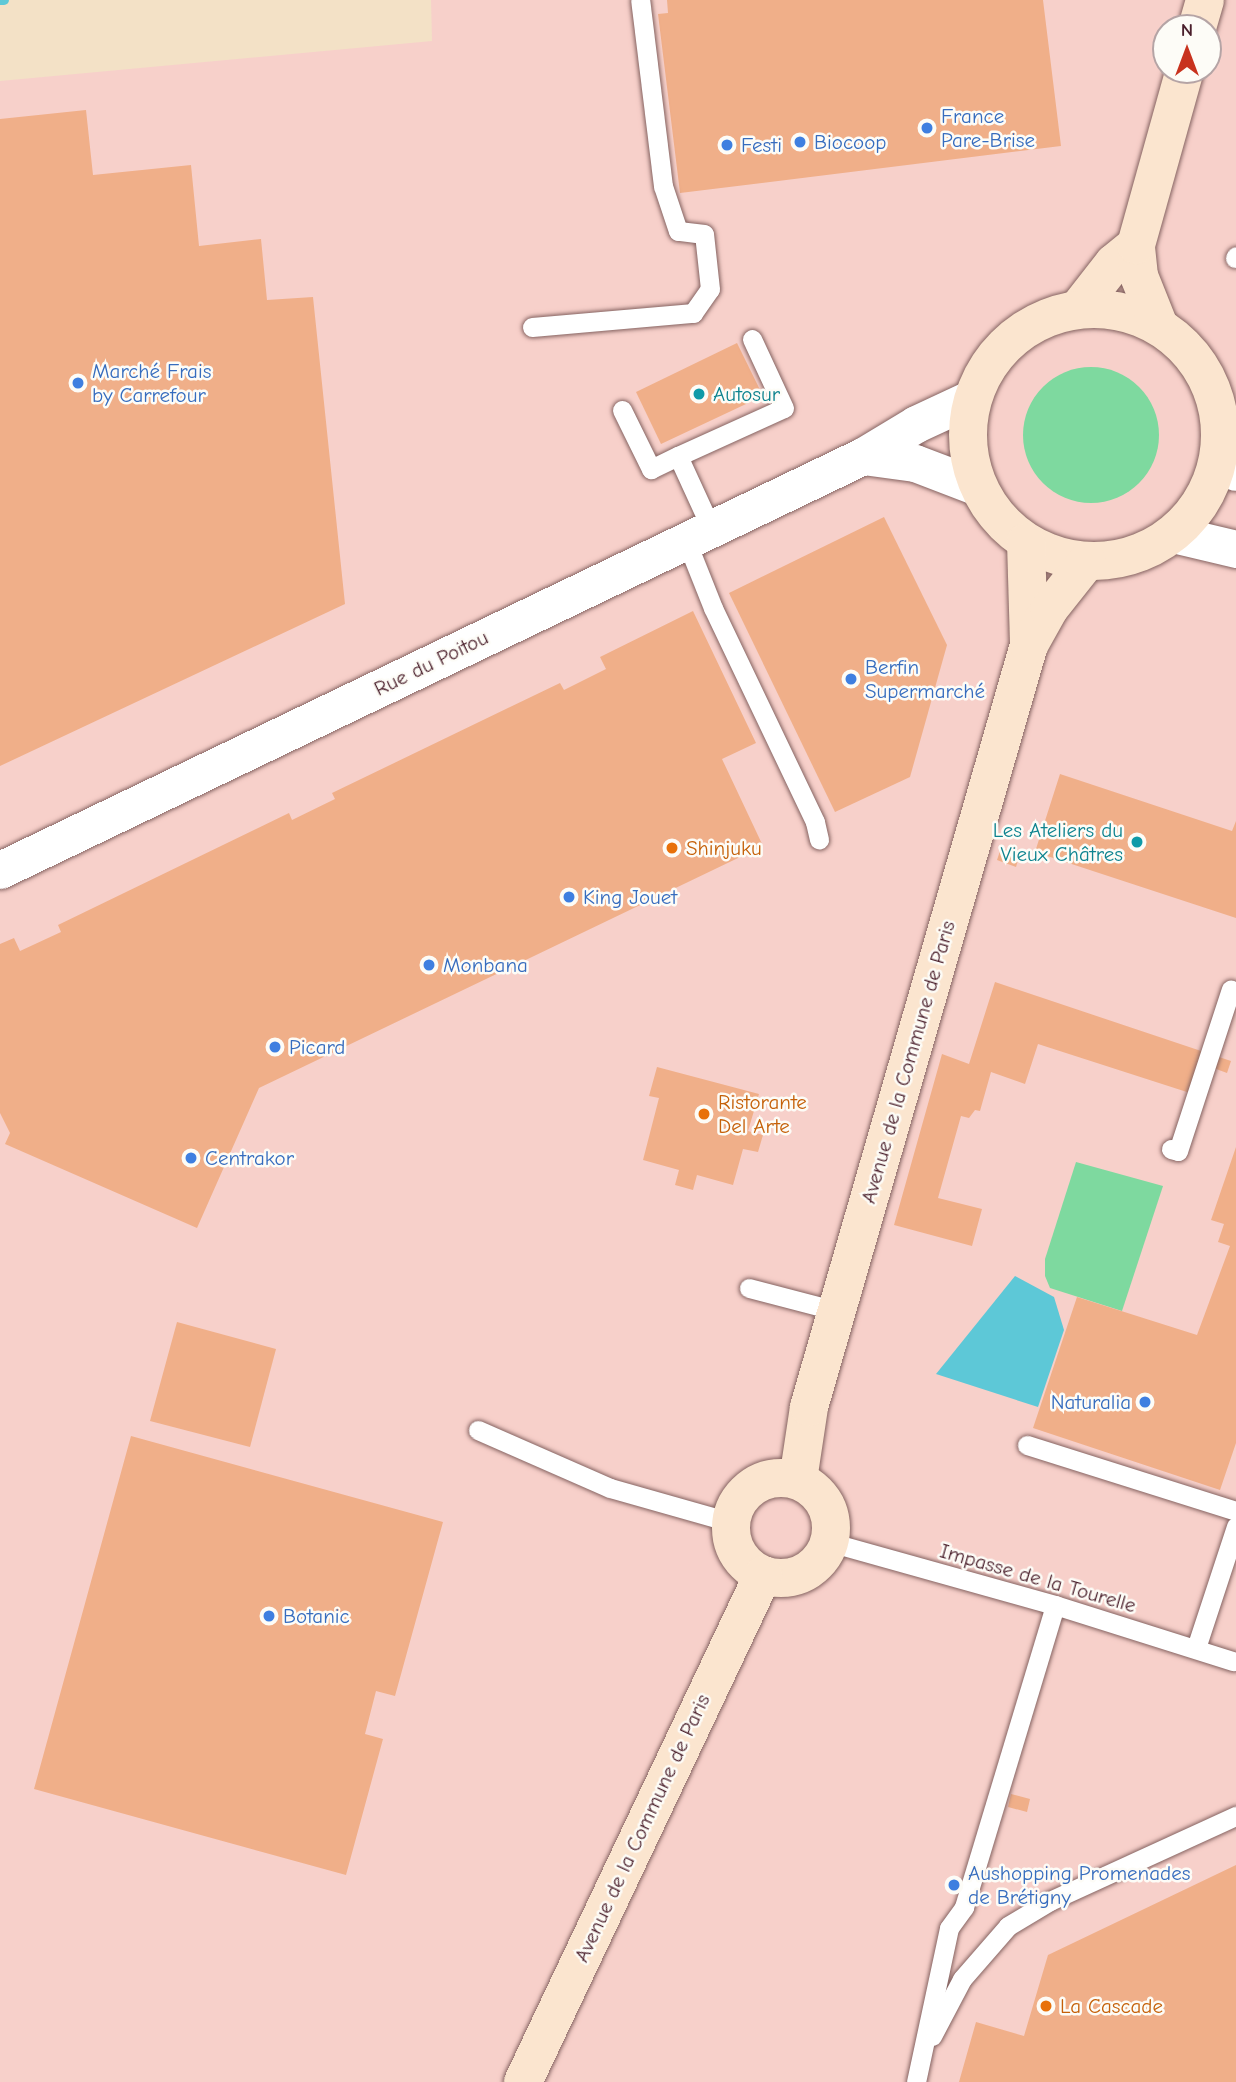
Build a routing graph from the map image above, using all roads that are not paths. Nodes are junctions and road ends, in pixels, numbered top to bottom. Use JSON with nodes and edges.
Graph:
{"nodes":[{"id":1,"x":640,"y":0,"type":"edge"},
{"id":2,"x":1181,"y":84,"type":"edge"},
{"id":3,"x":1136,"y":244,"type":"junction"},
{"id":4,"x":1078,"y":309,"type":"junction"},
{"id":5,"x":1159,"y":326,"type":"junction"},
{"id":6,"x":533,"y":327,"type":"dead end"},
{"id":7,"x":751,"y":339,"type":"dead end"},
{"id":8,"x":972,"y":398,"type":"junction"},
{"id":9,"x":622,"y":410,"type":"dead end"},
{"id":10,"x":678,"y":456,"type":"junction"},
{"id":11,"x":863,"y":456,"type":"junction"},
{"id":12,"x":1228,"y":463,"type":"edge"},
{"id":13,"x":978,"y":487,"type":"junction"},
{"id":14,"x":699,"y":534,"type":"junction"},
{"id":15,"x":1173,"y":534,"type":"junction"},
{"id":16,"x":1026,"y":542,"type":"junction"},
{"id":17,"x":1236,"y":549,"type":"edge"},
{"id":18,"x":1087,"y":561,"type":"junction"},
{"id":19,"x":1029,"y":645,"type":"junction"},
{"id":20,"x":819,"y":840,"type":"dead end"},
{"id":21,"x":0,"y":870,"type":"edge"},
{"id":22,"x":1231,"y":989,"type":"dead end"},
{"id":23,"x":1171,"y":1149,"type":"dead end"},
{"id":24,"x":749,"y":1288,"type":"dead end"},
{"id":25,"x":837,"y":1311,"type":"junction"},
{"id":26,"x":478,"y":1430,"type":"dead end"},
{"id":27,"x":1027,"y":1445,"type":"dead end"},
{"id":28,"x":798,"y":1480,"type":"junction"},
{"id":29,"x":1236,"y":1511,"type":"edge"},
{"id":30,"x":730,"y":1522,"type":"junction"},
{"id":31,"x":1236,"y":1526,"type":"edge"},
{"id":32,"x":829,"y":1542,"type":"junction"},
{"id":33,"x":763,"y":1575,"type":"junction"},
{"id":34,"x":1055,"y":1605,"type":"junction"},
{"id":35,"x":1196,"y":1648,"type":"junction"},
{"id":36,"x":1235,"y":1663,"type":"edge"},
{"id":37,"x":1236,"y":1816,"type":"edge"},
{"id":38,"x":925,"y":2049,"type":"junction"},
{"id":39,"x":523,"y":2082,"type":"edge"},
{"id":40,"x":916,"y":2082,"type":"edge"}],
"edges":[{"from":1,"to":6,"type":"lane"},
{"from":2,"to":3,"type":"street"},
{"from":3,"to":4,"type":"street"},
{"from":3,"to":5,"type":"street"},
{"from":4,"to":5,"type":"street"},
{"from":4,"to":8,"type":"street"},
{"from":5,"to":12,"type":"street"},
{"from":7,"to":10,"type":"lane"},
{"from":8,"to":11,"type":"street","name":"Rue du Poitou"},
{"from":8,"to":13,"type":"street"},
{"from":9,"to":10,"type":"lane"},
{"from":10,"to":14,"type":"lane"},
{"from":11,"to":13,"type":"street"},
{"from":11,"to":14,"type":"street","name":"Rue du Poitou"},
{"from":12,"to":15,"type":"street"},
{"from":13,"to":16,"type":"street"},
{"from":14,"to":20,"type":"lane"},
{"from":14,"to":21,"type":"street","name":"Rue du Poitou"},
{"from":15,"to":17,"type":"street"},
{"from":15,"to":18,"type":"street"},
{"from":16,"to":18,"type":"street"},
{"from":16,"to":19,"type":"street","name":"Avenue de la Commune de Paris"},
{"from":18,"to":19,"type":"street","name":"Avenue de la Commune de Paris"},
{"from":19,"to":25,"type":"street","name":"Avenue de la Commune de Paris"},
{"from":22,"to":23,"type":"lane"},
{"from":24,"to":25,"type":"lane"},
{"from":25,"to":28,"type":"street","name":"Avenue de la Commune de Paris"},
{"from":26,"to":30,"type":"lane"},
{"from":27,"to":29,"type":"lane"},
{"from":28,"to":30,"type":"street"},
{"from":28,"to":32,"type":"street"},
{"from":30,"to":33,"type":"street"},
{"from":31,"to":35,"type":"lane"},
{"from":32,"to":33,"type":"street"},
{"from":32,"to":34,"type":"lane","name":"Impasse de la Tourelle"},
{"from":33,"to":39,"type":"street","name":"Avenue de la Commune de Paris"},
{"from":34,"to":35,"type":"lane","name":"Impasse de la Tourelle"},
{"from":34,"to":38,"type":"lane"},
{"from":35,"to":36,"type":"lane","name":"Impasse de la Tourelle"},
{"from":37,"to":38,"type":"lane"},
{"from":38,"to":40,"type":"lane"}]}
